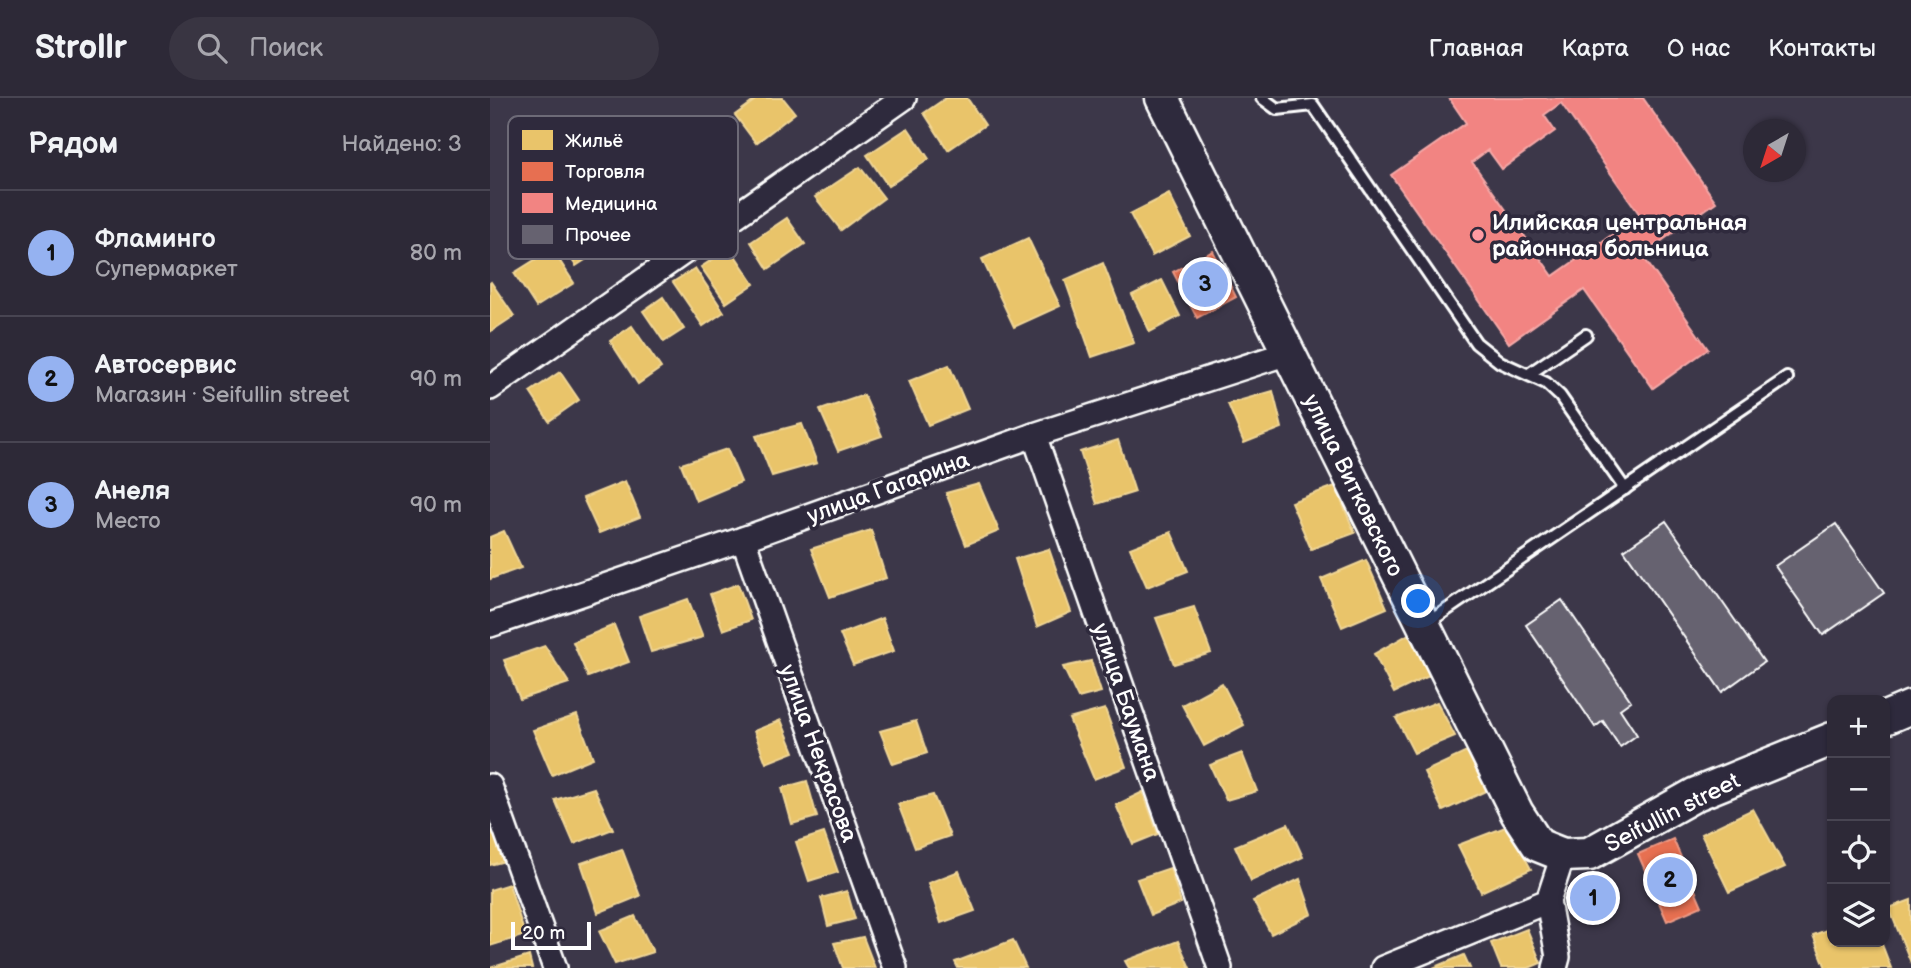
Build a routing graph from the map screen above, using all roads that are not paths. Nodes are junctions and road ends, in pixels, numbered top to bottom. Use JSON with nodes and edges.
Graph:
{"nodes":[{"id":1,"x":904,"y":98,"type":"edge"},
{"id":2,"x":1162,"y":98,"type":"edge"},
{"id":3,"x":1262,"y":98,"type":"edge"},
{"id":4,"x":1317,"y":101,"type":"edge"},
{"id":5,"x":738,"y":214,"type":"edge"},
{"id":6,"x":674,"y":259,"type":"edge"},
{"id":7,"x":1586,"y":335,"type":"dead end"},
{"id":8,"x":1288,"y":353,"type":"junction"},
{"id":9,"x":1529,"y":374,"type":"junction"},
{"id":10,"x":1787,"y":378,"type":"dead end"},
{"id":11,"x":490,"y":388,"type":"edge"},
{"id":12,"x":1034,"y":435,"type":"junction"},
{"id":13,"x":1625,"y":489,"type":"junction"},
{"id":14,"x":743,"y":538,"type":"junction"},
{"id":15,"x":490,"y":625,"type":"edge"},
{"id":16,"x":1424,"y":626,"type":"junction"},
{"id":17,"x":1911,"y":707,"type":"edge"},
{"id":18,"x":1890,"y":716,"type":"edge"},
{"id":19,"x":1827,"y":741,"type":"edge"},
{"id":20,"x":490,"y":786,"type":"edge"},
{"id":21,"x":1563,"y":855,"type":"junction"},
{"id":22,"x":1548,"y":901,"type":"junction"},
{"id":23,"x":555,"y":968,"type":"edge"},
{"id":24,"x":895,"y":968,"type":"edge"},
{"id":25,"x":1220,"y":968,"type":"edge"},
{"id":26,"x":1383,"y":968,"type":"edge"},
{"id":27,"x":1555,"y":968,"type":"edge"}],
"edges":[{"from":1,"to":5,"type":"street"},
{"from":2,"to":8,"type":"street","name":"улица Витковского"},
{"from":3,"to":4,"type":"lane"},
{"from":4,"to":9,"type":"lane"},
{"from":6,"to":11,"type":"street"},
{"from":7,"to":9,"type":"lane"},
{"from":8,"to":12,"type":"street","name":"улица Гагарина"},
{"from":8,"to":16,"type":"street","name":"улица Витковского"},
{"from":9,"to":13,"type":"lane"},
{"from":10,"to":13,"type":"lane"},
{"from":12,"to":14,"type":"street","name":"улица Гагарина"},
{"from":12,"to":25,"type":"street","name":"улица Баумана"},
{"from":13,"to":16,"type":"lane"},
{"from":14,"to":15,"type":"street","name":"улица Гагарина"},
{"from":14,"to":24,"type":"street","name":"улица Некрасова"},
{"from":16,"to":21,"type":"street","name":"улица Витковского"},
{"from":17,"to":18,"type":"street"},
{"from":19,"to":21,"type":"street","name":"Seifullin street"},
{"from":20,"to":23,"type":"street"},
{"from":21,"to":22,"type":"street"},
{"from":22,"to":26,"type":"street"},
{"from":22,"to":27,"type":"street"}]}
